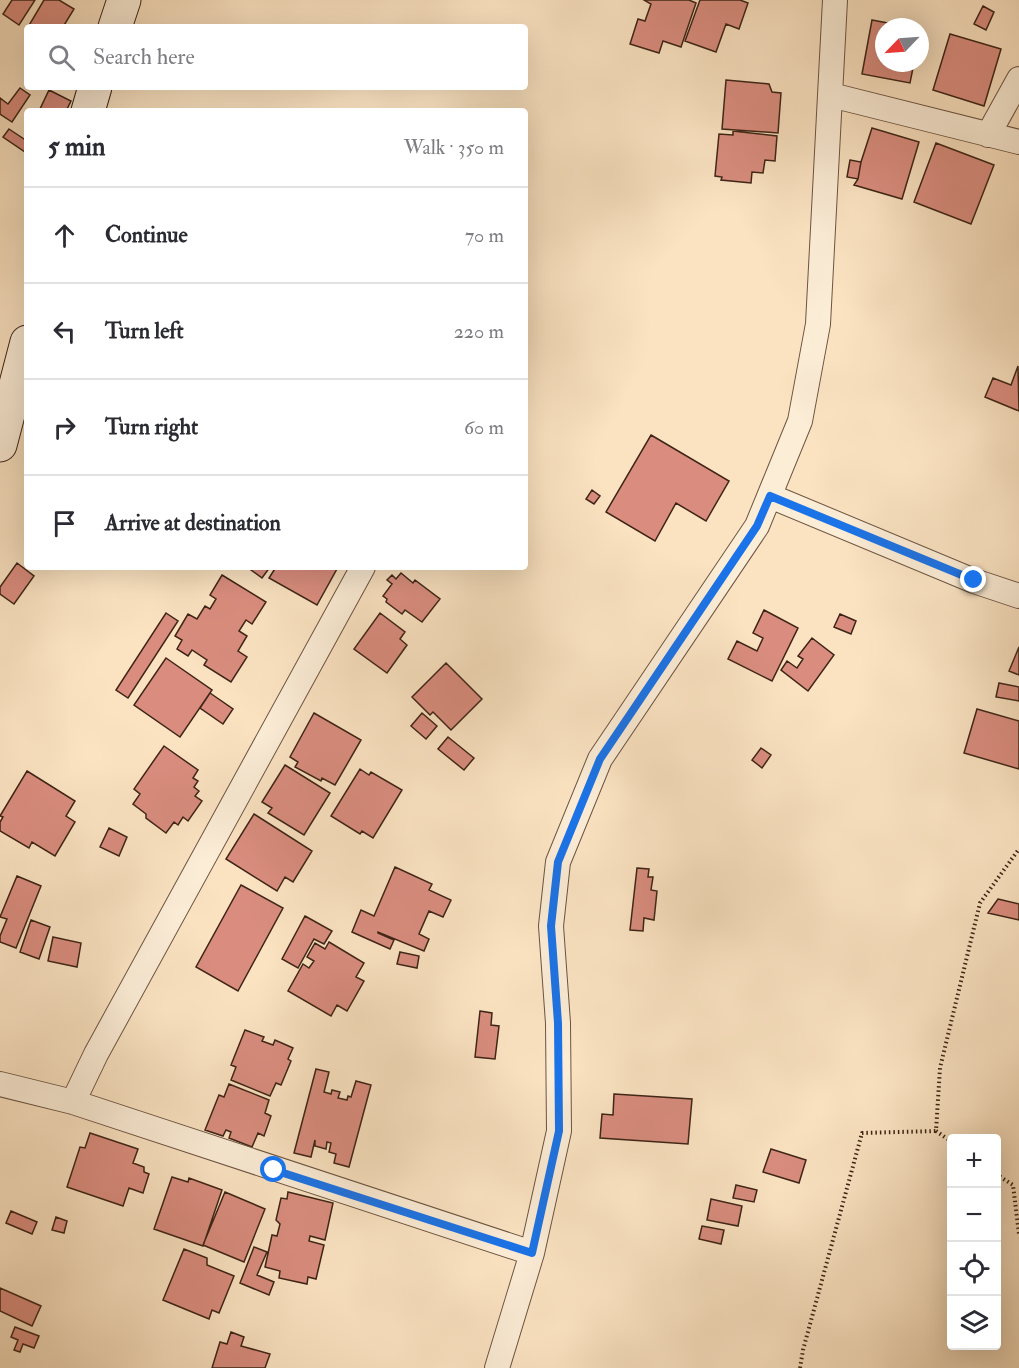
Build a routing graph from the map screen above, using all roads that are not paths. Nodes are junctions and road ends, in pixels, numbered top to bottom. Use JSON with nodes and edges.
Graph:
{"nodes":[{"id":1,"x":124,"y":0,"type":"edge"},
{"id":2,"x":835,"y":0,"type":"edge"},
{"id":3,"x":116,"y":24,"type":"edge"},
{"id":4,"x":1019,"y":79,"type":"edge"},
{"id":5,"x":94,"y":90,"type":"edge"},
{"id":6,"x":831,"y":96,"type":"junction"},
{"id":7,"x":89,"y":108,"type":"edge"},
{"id":8,"x":987,"y":135,"type":"junction"},
{"id":9,"x":1019,"y":142,"type":"edge"},
{"id":10,"x":24,"y":353,"type":"edge"},
{"id":11,"x":0,"y":445,"type":"edge"},
{"id":12,"x":770,"y":496,"type":"junction"},
{"id":13,"x":361,"y":570,"type":"edge"},
{"id":14,"x":1019,"y":596,"type":"edge"},
{"id":15,"x":0,"y":1084,"type":"edge"},
{"id":16,"x":73,"y":1102,"type":"junction"},
{"id":17,"x":532,"y":1253,"type":"junction"},
{"id":18,"x":497,"y":1368,"type":"edge"}],
"edges":[{"from":1,"to":3,"type":"street"},
{"from":2,"to":6,"type":"street"},
{"from":4,"to":8,"type":"street"},
{"from":5,"to":7,"type":"street"},
{"from":6,"to":8,"type":"street"},
{"from":6,"to":12,"type":"street"},
{"from":8,"to":9,"type":"street"},
{"from":10,"to":11,"type":"street"},
{"from":12,"to":14,"type":"street"},
{"from":12,"to":17,"type":"street"},
{"from":13,"to":16,"type":"street"},
{"from":15,"to":16,"type":"street"},
{"from":16,"to":17,"type":"street"},
{"from":17,"to":18,"type":"street"}]}
